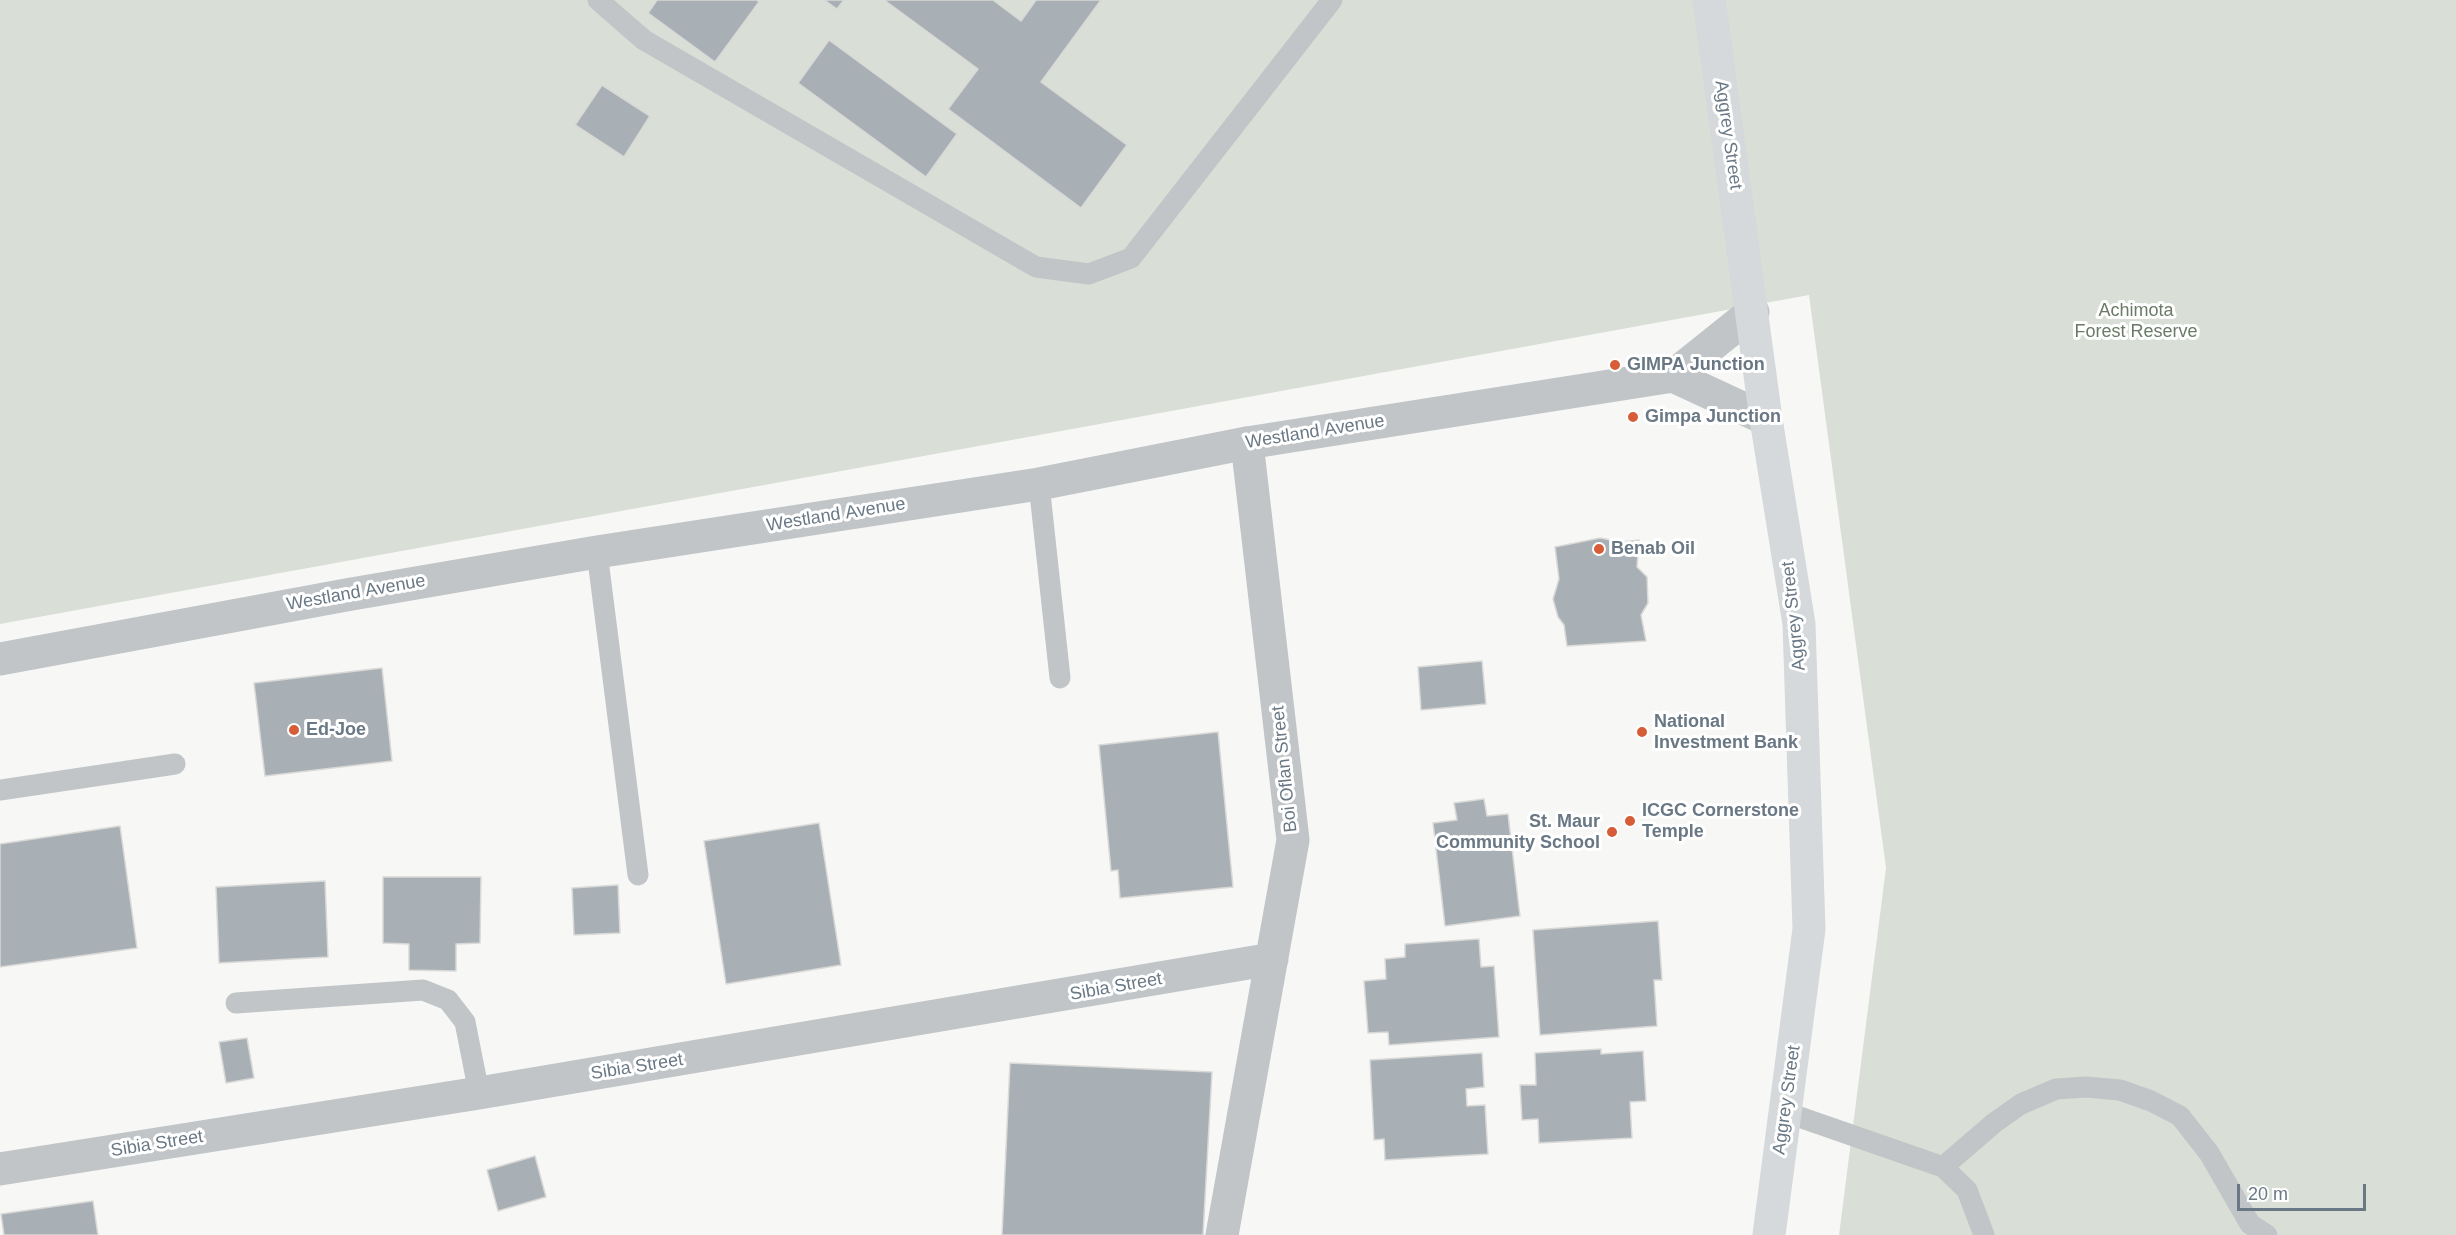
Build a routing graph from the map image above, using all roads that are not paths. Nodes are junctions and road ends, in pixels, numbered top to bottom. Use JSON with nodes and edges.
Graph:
{"nodes":[{"id":1,"x":598,"y":0,"type":"edge"},
{"id":2,"x":1332,"y":0,"type":"edge"},
{"id":3,"x":1709,"y":0,"type":"edge"},
{"id":4,"x":1753,"y":312,"type":"junction"},
{"id":5,"x":1673,"y":376,"type":"junction"},
{"id":6,"x":1766,"y":419,"type":"junction"},
{"id":7,"x":1247,"y":442,"type":"junction"},
{"id":8,"x":1039,"y":484,"type":"junction"},
{"id":9,"x":597,"y":552,"type":"junction"},
{"id":10,"x":0,"y":659,"type":"edge"},
{"id":11,"x":1060,"y":678,"type":"dead end"},
{"id":12,"x":175,"y":764,"type":"dead end"},
{"id":13,"x":0,"y":789,"type":"edge"},
{"id":14,"x":638,"y":875,"type":"dead end"},
{"id":15,"x":1272,"y":959,"type":"junction"},
{"id":16,"x":236,"y":1003,"type":"dead end"},
{"id":17,"x":479,"y":1094,"type":"junction"},
{"id":18,"x":1785,"y":1112,"type":"junction"},
{"id":19,"x":1943,"y":1167,"type":"junction"},
{"id":20,"x":0,"y":1169,"type":"edge"},
{"id":21,"x":1222,"y":1235,"type":"edge"},
{"id":22,"x":1769,"y":1235,"type":"edge"},
{"id":23,"x":1984,"y":1235,"type":"edge"},
{"id":24,"x":2267,"y":1235,"type":"edge"}],
"edges":[{"from":1,"to":2,"type":"lane"},
{"from":3,"to":4,"type":"main road","name":"Aggrey Street"},
{"from":4,"to":5,"type":"street","name":"Westland Avenue"},
{"from":4,"to":6,"type":"main road","name":"Aggrey Street"},
{"from":5,"to":6,"type":"street"},
{"from":5,"to":7,"type":"street","name":"Westland Avenue"},
{"from":6,"to":18,"type":"main road","name":"Aggrey Street"},
{"from":7,"to":8,"type":"street","name":"Westland Avenue"},
{"from":7,"to":15,"type":"street","name":"Boi Oflan Street"},
{"from":8,"to":9,"type":"street","name":"Westland Avenue"},
{"from":8,"to":11,"type":"lane"},
{"from":9,"to":10,"type":"street","name":"Westland Avenue"},
{"from":9,"to":14,"type":"lane"},
{"from":12,"to":13,"type":"lane"},
{"from":15,"to":17,"type":"street","name":"Sibia Street"},
{"from":15,"to":21,"type":"street","name":"Boi Oflan Street"},
{"from":16,"to":17,"type":"lane"},
{"from":17,"to":20,"type":"street","name":"Sibia Street"},
{"from":18,"to":19,"type":"lane"},
{"from":18,"to":22,"type":"main road","name":"Aggrey Street"},
{"from":19,"to":23,"type":"lane"},
{"from":19,"to":24,"type":"lane"}]}
